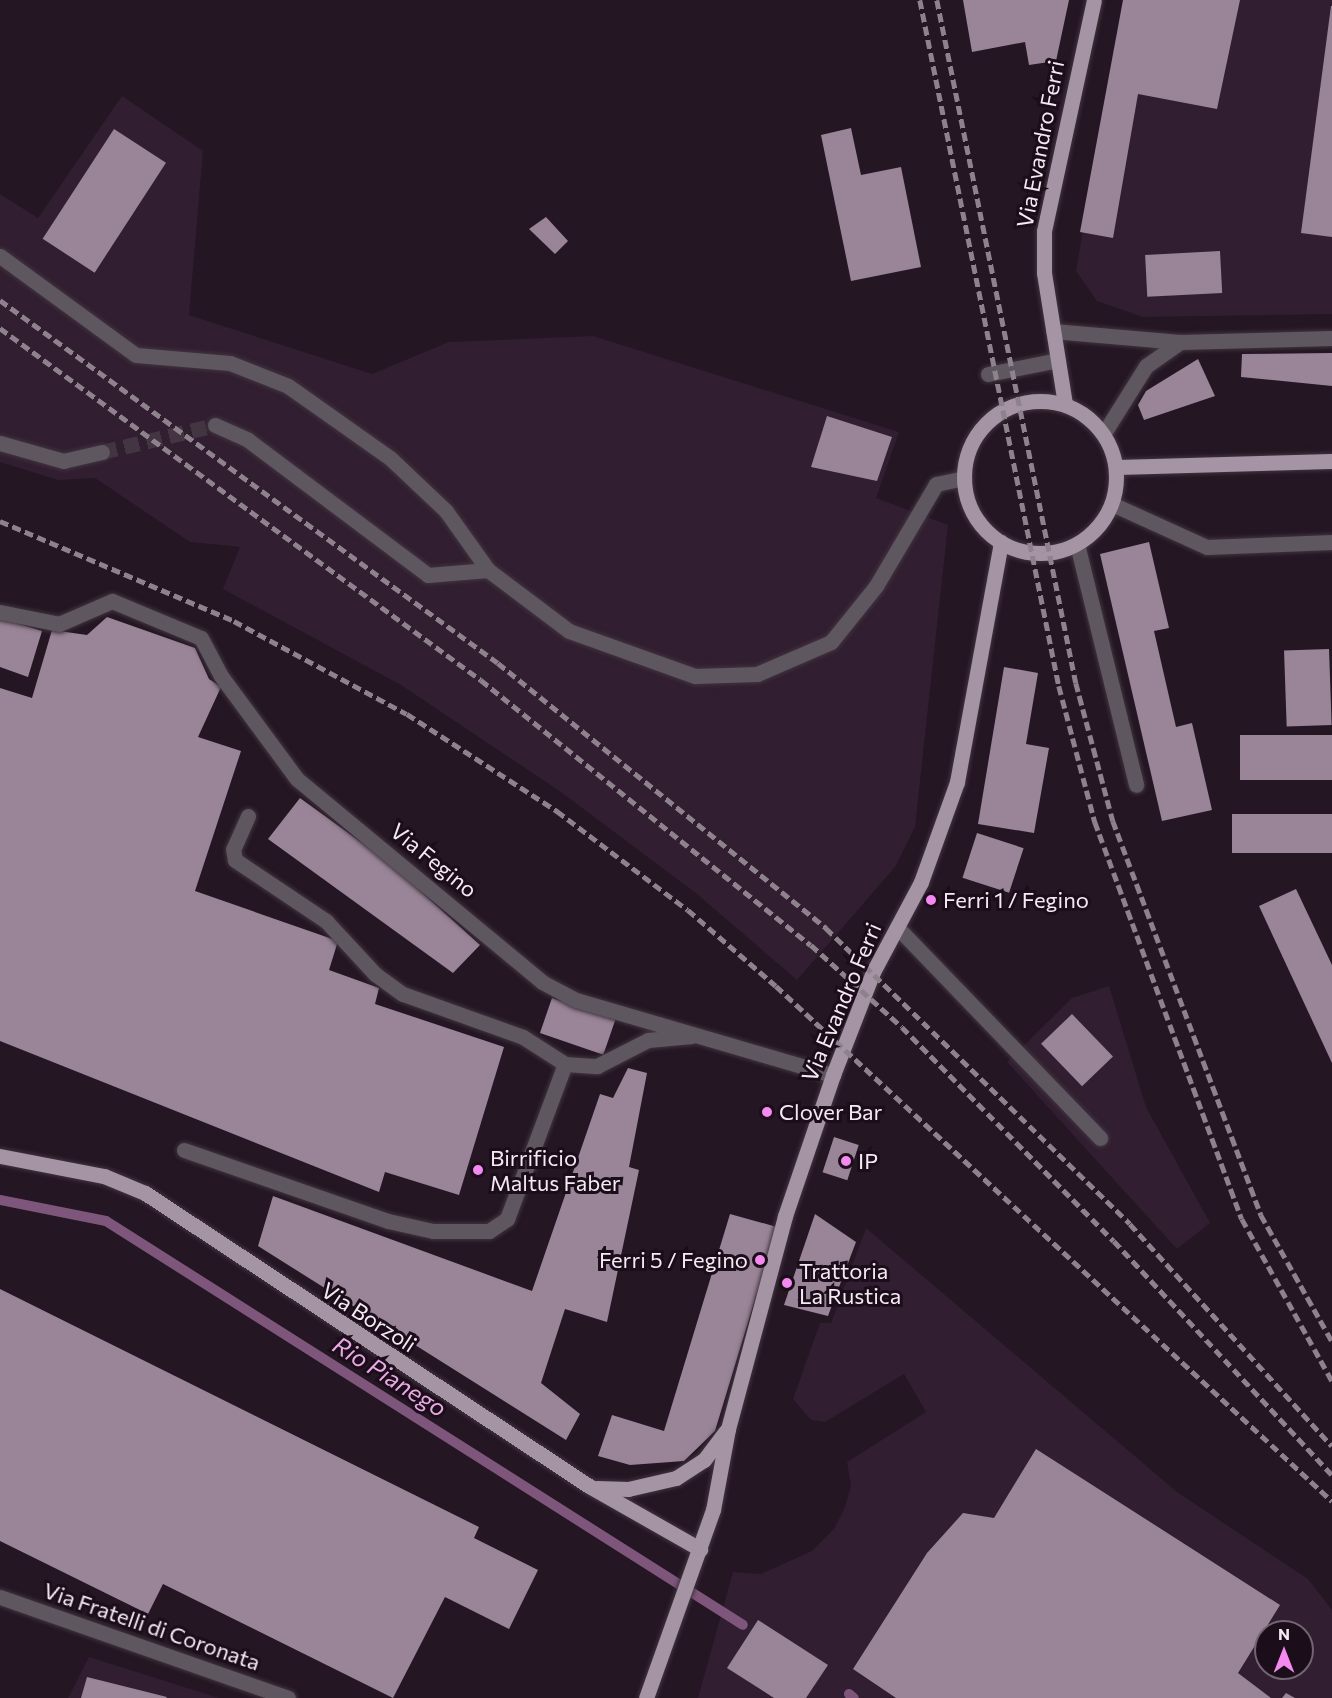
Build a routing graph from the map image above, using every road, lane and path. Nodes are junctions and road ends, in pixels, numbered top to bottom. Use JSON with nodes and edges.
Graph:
{"nodes":[{"id":1,"x":1094,"y":0,"type":"edge"},
{"id":2,"x":0,"y":256,"type":"edge"},
{"id":3,"x":1053,"y":331,"type":"junction"},
{"id":4,"x":1332,"y":338,"type":"edge"},
{"id":5,"x":1179,"y":342,"type":"junction"},
{"id":6,"x":1058,"y":360,"type":"junction"},
{"id":7,"x":988,"y":374,"type":"dead end"},
{"id":8,"x":1065,"y":404,"type":"junction"},
{"id":9,"x":216,"y":425,"type":"tunnel mouth"},
{"id":10,"x":1104,"y":433,"type":"junction"},
{"id":11,"x":0,"y":443,"type":"edge"},
{"id":12,"x":102,"y":452,"type":"tunnel mouth"},
{"id":13,"x":1332,"y":460,"type":"edge"},
{"id":14,"x":1116,"y":466,"type":"junction"},
{"id":15,"x":964,"y":478,"type":"junction"},
{"id":16,"x":1112,"y":504,"type":"junction"},
{"id":17,"x":1001,"y":542,"type":"junction"},
{"id":18,"x":1332,"y":542,"type":"edge"},
{"id":19,"x":1077,"y":544,"type":"junction"},
{"id":20,"x":488,"y":570,"type":"junction"},
{"id":21,"x":0,"y":612,"type":"edge"},
{"id":22,"x":1136,"y":784,"type":"dead end"},
{"id":23,"x":248,"y":816,"type":"dead end"},
{"id":24,"x":897,"y":927,"type":"junction"},
{"id":25,"x":701,"y":1036,"type":"junction"},
{"id":26,"x":565,"y":1064,"type":"junction"},
{"id":27,"x":833,"y":1075,"type":"junction"},
{"id":28,"x":1100,"y":1138,"type":"dead end"},
{"id":29,"x":184,"y":1150,"type":"dead end"},
{"id":30,"x":0,"y":1156,"type":"edge"},
{"id":31,"x":728,"y":1429,"type":"junction"},
{"id":32,"x":589,"y":1486,"type":"junction"},
{"id":33,"x":700,"y":1549,"type":"junction"},
{"id":34,"x":0,"y":1597,"type":"edge"},
{"id":35,"x":288,"y":1698,"type":"edge"},
{"id":36,"x":646,"y":1698,"type":"edge"}],
"edges":[{"from":1,"to":3,"type":"main road","name":"Via Evandro Ferri"},
{"from":2,"to":20,"type":"street"},
{"from":3,"to":5,"type":"street"},
{"from":3,"to":6,"type":"main road","name":"Via Evandro Ferri"},
{"from":4,"to":5,"type":"street"},
{"from":5,"to":10,"type":"street"},
{"from":6,"to":7,"type":"street"},
{"from":6,"to":8,"type":"main road","name":"Via Evandro Ferri"},
{"from":8,"to":10,"type":"main road"},
{"from":8,"to":15,"type":"main road"},
{"from":9,"to":20,"type":"street"},
{"from":10,"to":14,"type":"main road"},
{"from":11,"to":12,"type":"street"},
{"from":13,"to":14,"type":"main road"},
{"from":14,"to":16,"type":"main road"},
{"from":15,"to":17,"type":"main road"},
{"from":15,"to":20,"type":"street"},
{"from":16,"to":18,"type":"street"},
{"from":16,"to":19,"type":"main road"},
{"from":17,"to":19,"type":"main road"},
{"from":17,"to":24,"type":"main road","name":"Via Evandro Ferri"},
{"from":19,"to":22,"type":"street"},
{"from":21,"to":25,"type":"street","name":"Via Fegino"},
{"from":23,"to":26,"type":"street"},
{"from":24,"to":27,"type":"main road","name":"Via Evandro Ferri"},
{"from":24,"to":28,"type":"street"},
{"from":25,"to":26,"type":"street","name":"Via Fegino"},
{"from":25,"to":27,"type":"street","name":"Via Fegino"},
{"from":26,"to":29,"type":"street"},
{"from":27,"to":31,"type":"main road","name":"Via Evandro Ferri"},
{"from":30,"to":32,"type":"main road","name":"Via Borzoli"},
{"from":31,"to":32,"type":"main road"},
{"from":31,"to":33,"type":"main road","name":"Via Evandro Ferri"},
{"from":32,"to":33,"type":"main road","name":"Via Borzoli"},
{"from":33,"to":36,"type":"main road","name":"Via Evandro Ferri"},
{"from":34,"to":35,"type":"street","name":"Via Fratelli di Coronata"}]}
